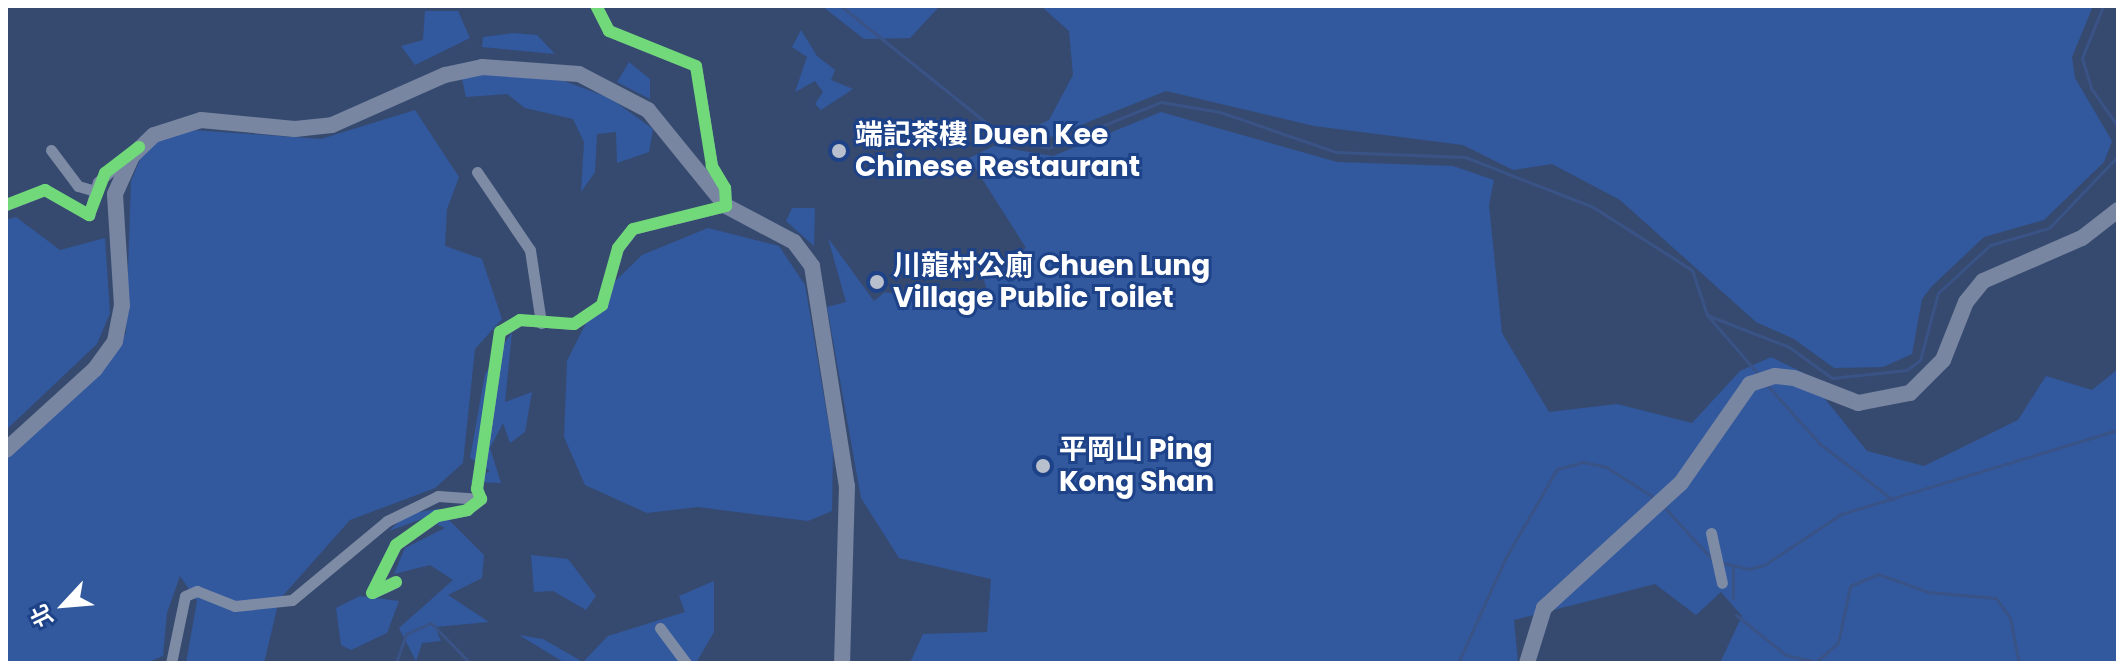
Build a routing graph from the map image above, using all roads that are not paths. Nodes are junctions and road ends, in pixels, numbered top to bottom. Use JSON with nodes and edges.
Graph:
{"nodes":[{"id":1,"x":596,"y":6,"type":"edge"},
{"id":2,"x":139,"y":147,"type":"junction"},
{"id":3,"x":51,"y":150,"type":"dead end"},
{"id":4,"x":477,"y":172,"type":"dead end"},
{"id":5,"x":96,"y":191,"type":"junction"},
{"id":6,"x":6,"y":205,"type":"edge"},
{"id":7,"x":726,"y":206,"type":"junction"},
{"id":8,"x":2118,"y":210,"type":"edge"},
{"id":9,"x":541,"y":323,"type":"junction"},
{"id":10,"x":6,"y":450,"type":"edge"},
{"id":11,"x":481,"y":499,"type":"junction"},
{"id":12,"x":1711,"y":533,"type":"dead end"},
{"id":13,"x":396,"y":582,"type":"dead end"},
{"id":14,"x":1722,"y":583,"type":"dead end"},
{"id":15,"x":660,"y":628,"type":"dead end"},
{"id":16,"x":171,"y":663,"type":"edge"},
{"id":17,"x":686,"y":663,"type":"edge"},
{"id":18,"x":842,"y":663,"type":"edge"},
{"id":19,"x":1527,"y":663,"type":"edge"}],
"edges":[{"from":1,"to":7,"type":"street"},
{"from":2,"to":5,"type":"street"},
{"from":2,"to":7,"type":"main road"},
{"from":2,"to":10,"type":"main road"},
{"from":3,"to":5,"type":"street"},
{"from":4,"to":9,"type":"street"},
{"from":5,"to":6,"type":"street"},
{"from":7,"to":9,"type":"street"},
{"from":7,"to":18,"type":"main road"},
{"from":8,"to":19,"type":"main road"},
{"from":9,"to":11,"type":"street"},
{"from":11,"to":13,"type":"street"},
{"from":11,"to":16,"type":"street"},
{"from":12,"to":14,"type":"street"},
{"from":15,"to":17,"type":"street"}]}
